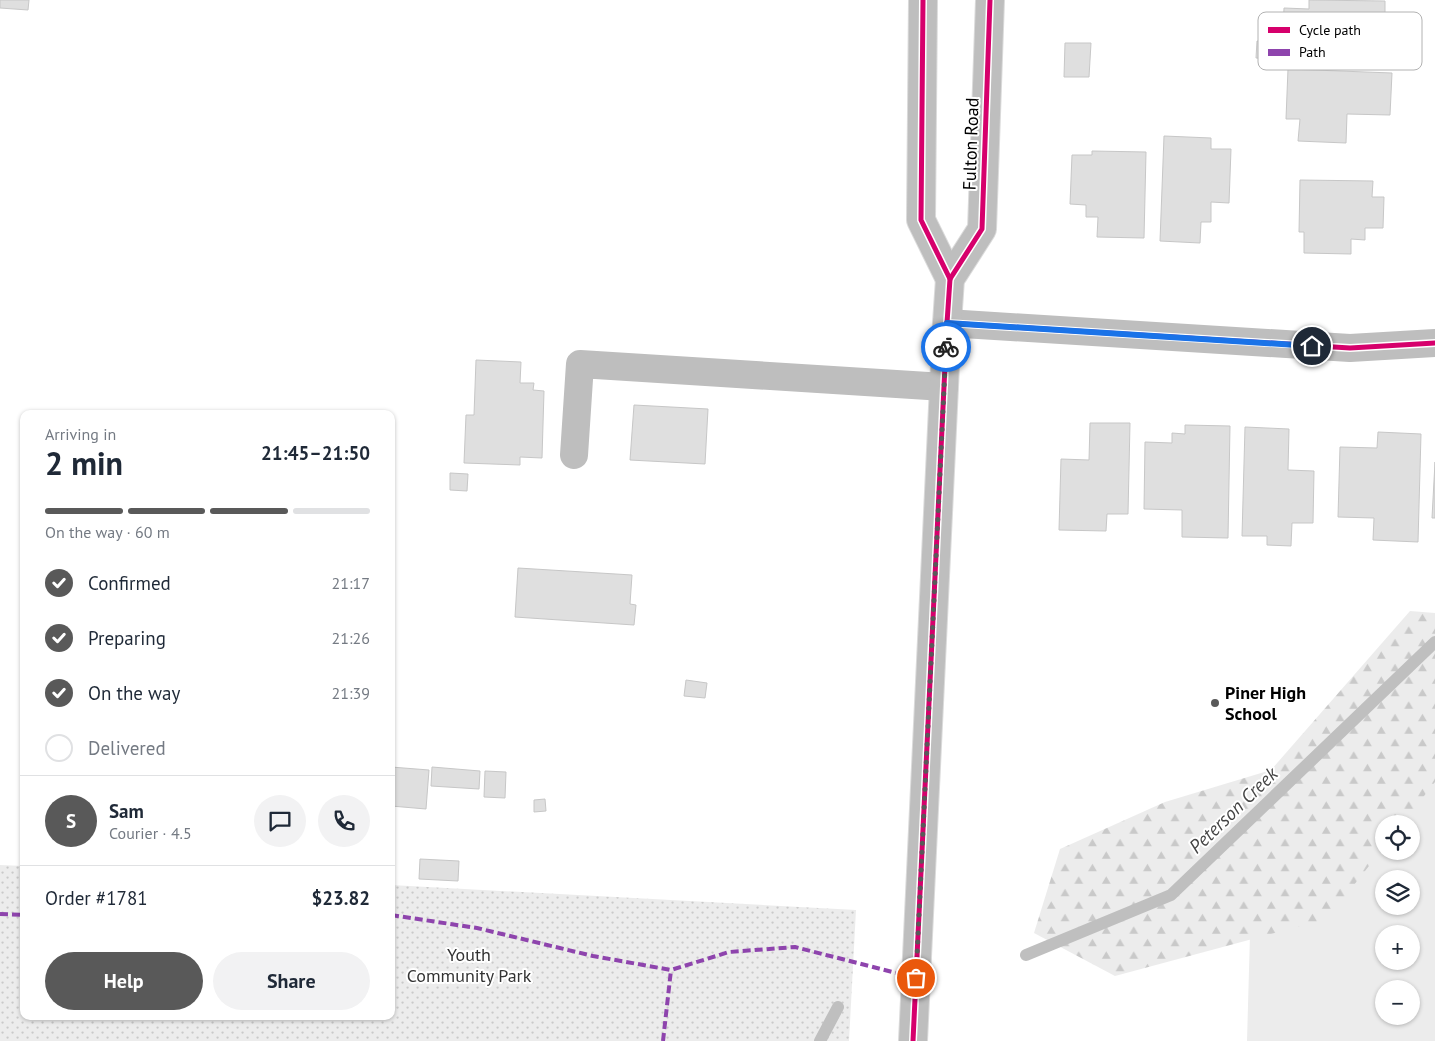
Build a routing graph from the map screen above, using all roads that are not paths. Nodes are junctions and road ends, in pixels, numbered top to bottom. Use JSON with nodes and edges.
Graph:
{"nodes":[{"id":1,"x":922,"y":0,"type":"edge"},
{"id":2,"x":990,"y":0,"type":"edge"},
{"id":3,"x":950,"y":279,"type":"junction"},
{"id":4,"x":947,"y":323,"type":"junction"},
{"id":5,"x":1435,"y":343,"type":"edge"},
{"id":6,"x":944,"y":388,"type":"junction"},
{"id":7,"x":574,"y":454,"type":"dead end"},
{"id":8,"x":913,"y":1041,"type":"edge"}],
"edges":[{"from":1,"to":3,"type":"main road"},
{"from":2,"to":3,"type":"main road","name":"Fulton Road"},
{"from":3,"to":4,"type":"main road","name":"Fulton Road"},
{"from":4,"to":5,"type":"main road"},
{"from":4,"to":6,"type":"main road","name":"Fulton Road"},
{"from":6,"to":7,"type":"main road"},
{"from":6,"to":8,"type":"main road","name":"Fulton Road"}]}
